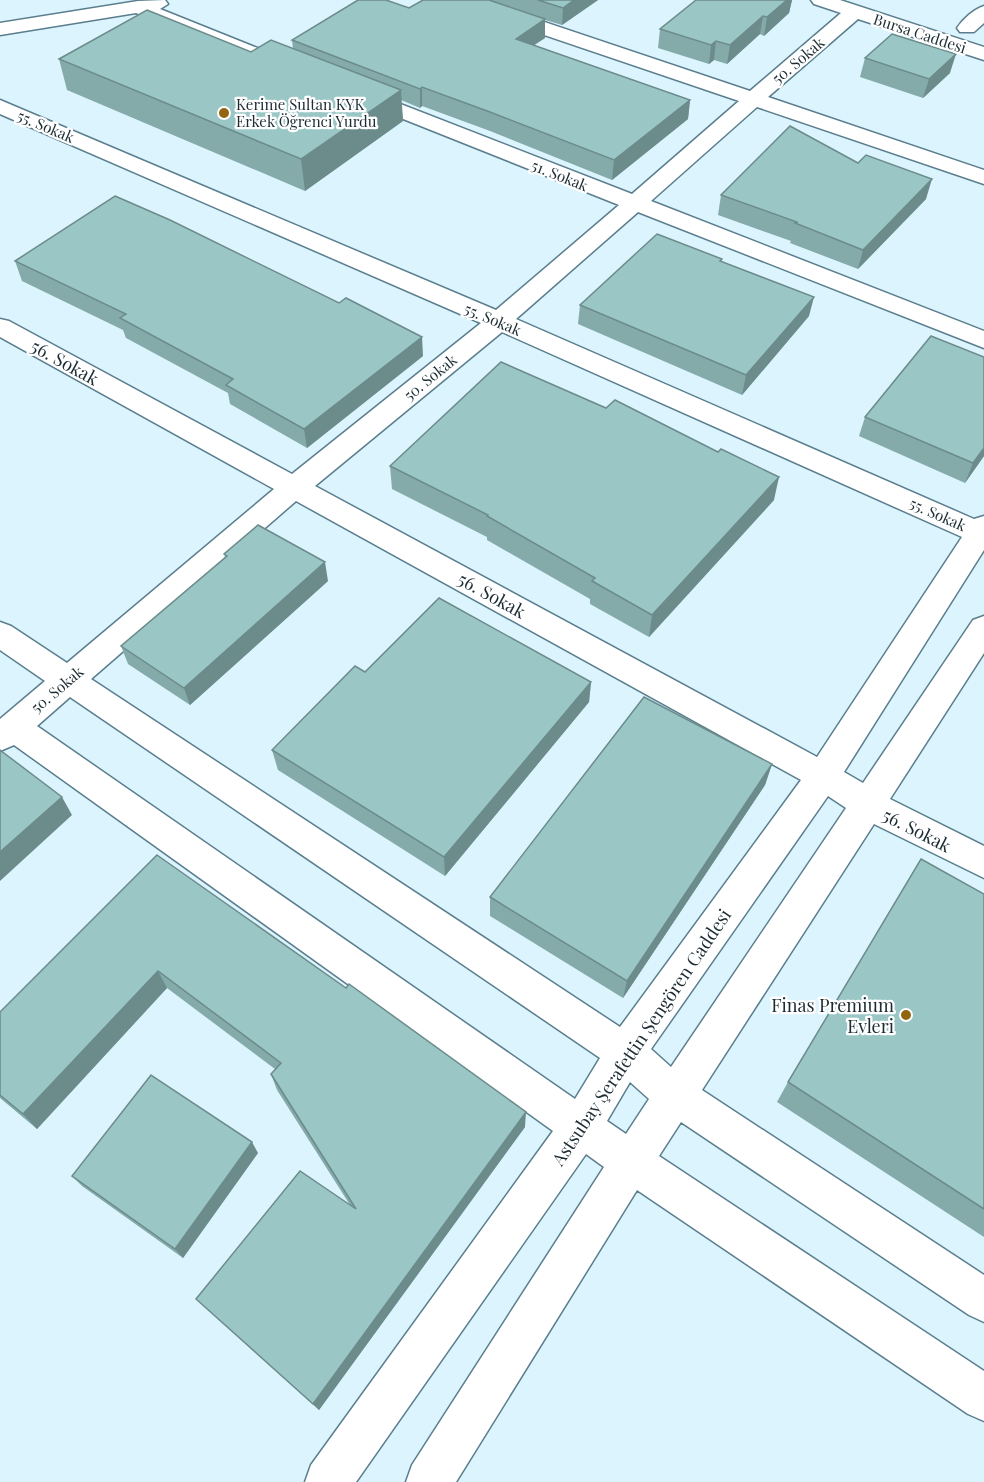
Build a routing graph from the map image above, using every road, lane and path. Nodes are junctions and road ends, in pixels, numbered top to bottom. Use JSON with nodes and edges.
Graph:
{"nodes":[{"id":1,"x":180,"y":0,"type":"edge"},
{"id":2,"x":460,"y":0,"type":"edge"},
{"id":3,"x":821,"y":0,"type":"edge"},
{"id":4,"x":138,"y":7,"type":"junction"},
{"id":5,"x":855,"y":11,"type":"junction"},
{"id":6,"x":984,"y":12,"type":"edge"},
{"id":7,"x":946,"y":21,"type":"dead end"},
{"id":8,"x":0,"y":29,"type":"edge"},
{"id":9,"x":976,"y":30,"type":"edge"},
{"id":10,"x":984,"y":54,"type":"edge"},
{"id":11,"x":313,"y":77,"type":"edge"},
{"id":12,"x":335,"y":86,"type":"edge"},
{"id":13,"x":752,"y":99,"type":"junction"},
{"id":14,"x":0,"y":106,"type":"edge"},
{"id":15,"x":984,"y":177,"type":"edge"},
{"id":16,"x":632,"y":203,"type":"junction"},
{"id":17,"x":499,"y":321,"type":"junction"},
{"id":18,"x":0,"y":327,"type":"edge"},
{"id":19,"x":984,"y":340,"type":"edge"},
{"id":20,"x":295,"y":487,"type":"junction"},
{"id":21,"x":983,"y":531,"type":"edge"},
{"id":22,"x":984,"y":628,"type":"edge"},
{"id":23,"x":0,"y":634,"type":"edge"},
{"id":24,"x":69,"y":680,"type":"junction"},
{"id":25,"x":6,"y":732,"type":"edge"},
{"id":26,"x":823,"y":776,"type":"junction"},
{"id":27,"x":868,"y":805,"type":"junction"},
{"id":28,"x":984,"y":863,"type":"edge"},
{"id":29,"x":625,"y":1053,"type":"junction"},
{"id":30,"x":676,"y":1096,"type":"junction"},
{"id":31,"x":582,"y":1125,"type":"junction"},
{"id":32,"x":631,"y":1162,"type":"junction"},
{"id":33,"x":984,"y":1300,"type":"edge"},
{"id":34,"x":984,"y":1398,"type":"edge"},
{"id":35,"x":328,"y":1482,"type":"edge"},
{"id":36,"x":429,"y":1482,"type":"edge"}],
"edges":[{"from":1,"to":4,"type":"street"},
{"from":2,"to":13,"type":"street"},
{"from":3,"to":5,"type":"street","name":"Bursa Caddesi"},
{"from":4,"to":8,"type":"street"},
{"from":4,"to":11,"type":"street"},
{"from":5,"to":10,"type":"street","name":"Bursa Caddesi"},
{"from":5,"to":13,"type":"street","name":"50. Sokak"},
{"from":6,"to":9,"type":"street"},
{"from":7,"to":9,"type":"street","name":"Bursa Caddesi"},
{"from":12,"to":16,"type":"street","name":"51. Sokak"},
{"from":13,"to":15,"type":"street"},
{"from":13,"to":16,"type":"street","name":"50. Sokak"},
{"from":14,"to":17,"type":"street","name":"55. Sokak"},
{"from":16,"to":17,"type":"street","name":"50. Sokak"},
{"from":16,"to":19,"type":"street","name":"51. Sokak"},
{"from":17,"to":20,"type":"street","name":"50. Sokak"},
{"from":17,"to":21,"type":"street","name":"55. Sokak"},
{"from":18,"to":20,"type":"street","name":"56. Sokak"},
{"from":20,"to":24,"type":"street","name":"50. Sokak"},
{"from":20,"to":26,"type":"street","name":"56. Sokak"},
{"from":21,"to":26,"type":"street","name":"Astsubay Şerafettin Şengören Caddesi"},
{"from":22,"to":27,"type":"street"},
{"from":23,"to":24,"type":"street"},
{"from":24,"to":25,"type":"street","name":"50. Sokak"},
{"from":24,"to":29,"type":"street"},
{"from":25,"to":31,"type":"street"},
{"from":26,"to":27,"type":"street","name":"56. Sokak"},
{"from":26,"to":29,"type":"street","name":"Astsubay Şerafettin Şengören Caddesi"},
{"from":27,"to":28,"type":"street","name":"56. Sokak"},
{"from":27,"to":30,"type":"street"},
{"from":29,"to":30,"type":"street"},
{"from":29,"to":31,"type":"street","name":"Astsubay Şerafettin Şengören Caddesi"},
{"from":30,"to":32,"type":"street"},
{"from":30,"to":33,"type":"street"},
{"from":31,"to":32,"type":"street"},
{"from":31,"to":35,"type":"street","name":"Astsubay Şerafettin Şengören Caddesi"},
{"from":32,"to":34,"type":"street"},
{"from":32,"to":36,"type":"street"}]}
